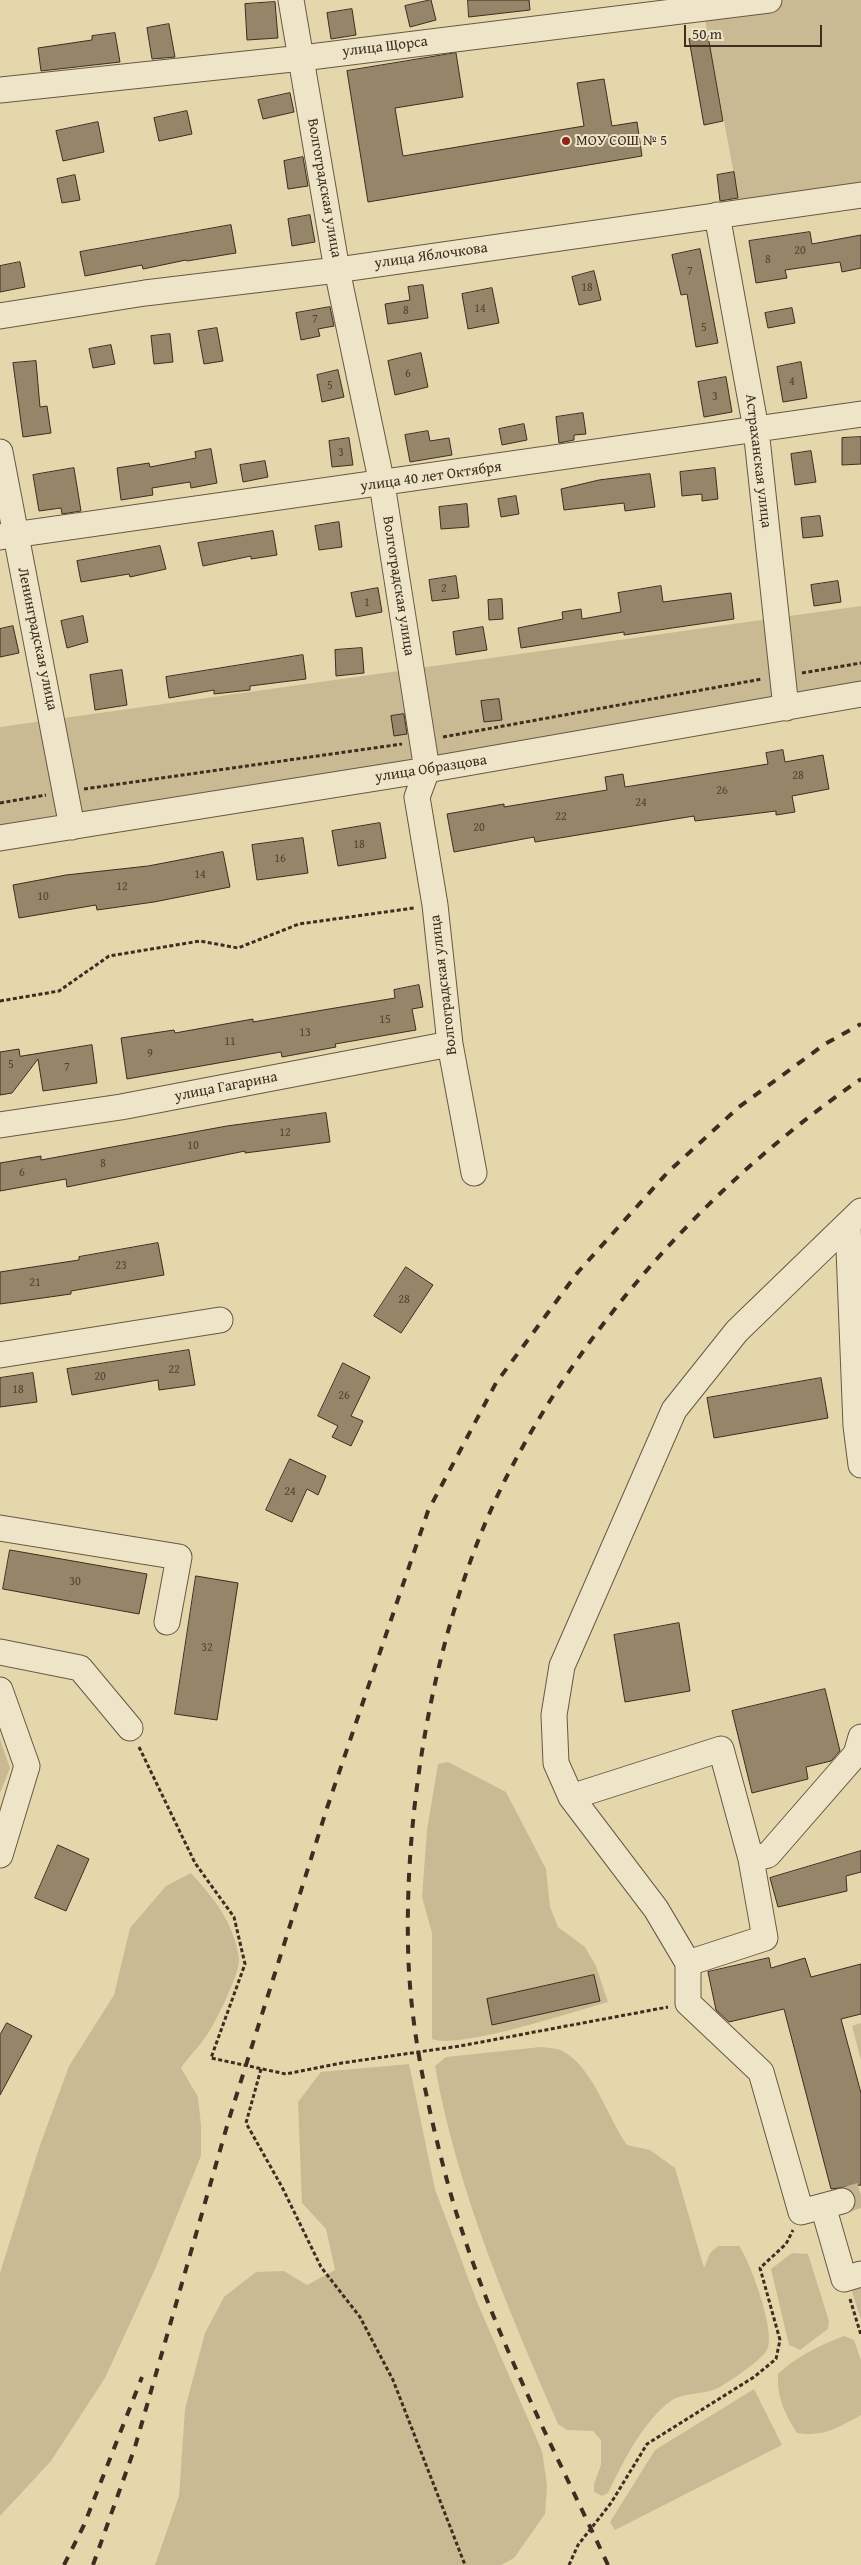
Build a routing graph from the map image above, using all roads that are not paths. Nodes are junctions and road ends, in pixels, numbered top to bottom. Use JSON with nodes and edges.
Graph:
{"nodes":[{"id":1,"x":291,"y":0,"type":"edge"},
{"id":2,"x":769,"y":0,"type":"edge"},
{"id":3,"x":678,"y":6,"type":"edge"},
{"id":4,"x":302,"y":58,"type":"junction"},
{"id":5,"x":0,"y":90,"type":"edge"},
{"id":6,"x":861,"y":195,"type":"edge"},
{"id":7,"x":717,"y":215,"type":"junction"},
{"id":8,"x":338,"y":270,"type":"junction"},
{"id":9,"x":0,"y":316,"type":"edge"},
{"id":10,"x":861,"y":414,"type":"edge"},
{"id":11,"x":756,"y":430,"type":"junction"},
{"id":12,"x":0,"y":452,"type":"edge"},
{"id":13,"x":382,"y":484,"type":"junction"},
{"id":14,"x":8,"y":536,"type":"edge"},
{"id":15,"x":861,"y":694,"type":"edge"},
{"id":16,"x":786,"y":708,"type":"junction"},
{"id":17,"x":427,"y":770,"type":"junction"},
{"id":18,"x":72,"y":827,"type":"junction"},
{"id":19,"x":0,"y":838,"type":"edge"},
{"id":20,"x":450,"y":1044,"type":"junction"},
{"id":21,"x":0,"y":1125,"type":"edge"},
{"id":22,"x":474,"y":1173,"type":"dead end"},
{"id":23,"x":854,"y":1218,"type":"edge"},
{"id":24,"x":220,"y":1320,"type":"dead end"},
{"id":25,"x":0,"y":1355,"type":"edge"},
{"id":26,"x":861,"y":1464,"type":"edge"},
{"id":27,"x":0,"y":1528,"type":"edge"},
{"id":28,"x":167,"y":1622,"type":"dead end"},
{"id":29,"x":0,"y":1652,"type":"edge"},
{"id":30,"x":0,"y":1690,"type":"edge"},
{"id":31,"x":130,"y":1728,"type":"road end"},
{"id":32,"x":861,"y":1737,"type":"edge"},
{"id":33,"x":572,"y":1798,"type":"junction"},
{"id":34,"x":0,"y":1854,"type":"edge"},
{"id":35,"x":751,"y":1859,"type":"junction"},
{"id":36,"x":688,"y":1963,"type":"junction"},
{"id":37,"x":852,"y":2277,"type":"edge"}],
"edges":[{"from":1,"to":4,"type":"street","name":"Волгоградская улица"},
{"from":2,"to":3,"type":"street","name":"улица Щорса"},
{"from":3,"to":4,"type":"street","name":"улица Щорса"},
{"from":4,"to":5,"type":"street","name":"улица Щорса"},
{"from":4,"to":8,"type":"street","name":"Волгоградская улица"},
{"from":6,"to":7,"type":"street","name":"улица Яблочкова"},
{"from":7,"to":8,"type":"street","name":"улица Яблочкова"},
{"from":7,"to":11,"type":"street","name":"Астраханская улица"},
{"from":8,"to":9,"type":"street","name":"улица Яблочкова"},
{"from":8,"to":13,"type":"street","name":"Волгоградская улица"},
{"from":10,"to":11,"type":"street","name":"улица 40 лет Октября"},
{"from":11,"to":13,"type":"street","name":"улица 40 лет Октября"},
{"from":11,"to":16,"type":"street","name":"Астраханская улица"},
{"from":12,"to":14,"type":"street","name":"Ленинградская улица"},
{"from":13,"to":14,"type":"street","name":"улица 40 лет Октября"},
{"from":13,"to":17,"type":"street","name":"Волгоградская улица"},
{"from":14,"to":18,"type":"street","name":"Ленинградская улица"},
{"from":15,"to":16,"type":"street","name":"улица Образцова"},
{"from":16,"to":17,"type":"street","name":"улица Образцова"},
{"from":17,"to":18,"type":"street","name":"улица Образцова"},
{"from":17,"to":20,"type":"street","name":"Волгоградская улица"},
{"from":18,"to":19,"type":"street","name":"улица Образцова"},
{"from":20,"to":21,"type":"street","name":"улица Гагарина"},
{"from":20,"to":22,"type":"street","name":"Волгоградская улица"},
{"from":23,"to":26,"type":"street"},
{"from":23,"to":33,"type":"street"},
{"from":24,"to":25,"type":"street"},
{"from":27,"to":28,"type":"street"},
{"from":29,"to":31,"type":"street"},
{"from":30,"to":34,"type":"street"},
{"from":32,"to":35,"type":"street"},
{"from":33,"to":35,"type":"street"},
{"from":33,"to":36,"type":"street"},
{"from":35,"to":36,"type":"street"},
{"from":36,"to":37,"type":"street"}]}
